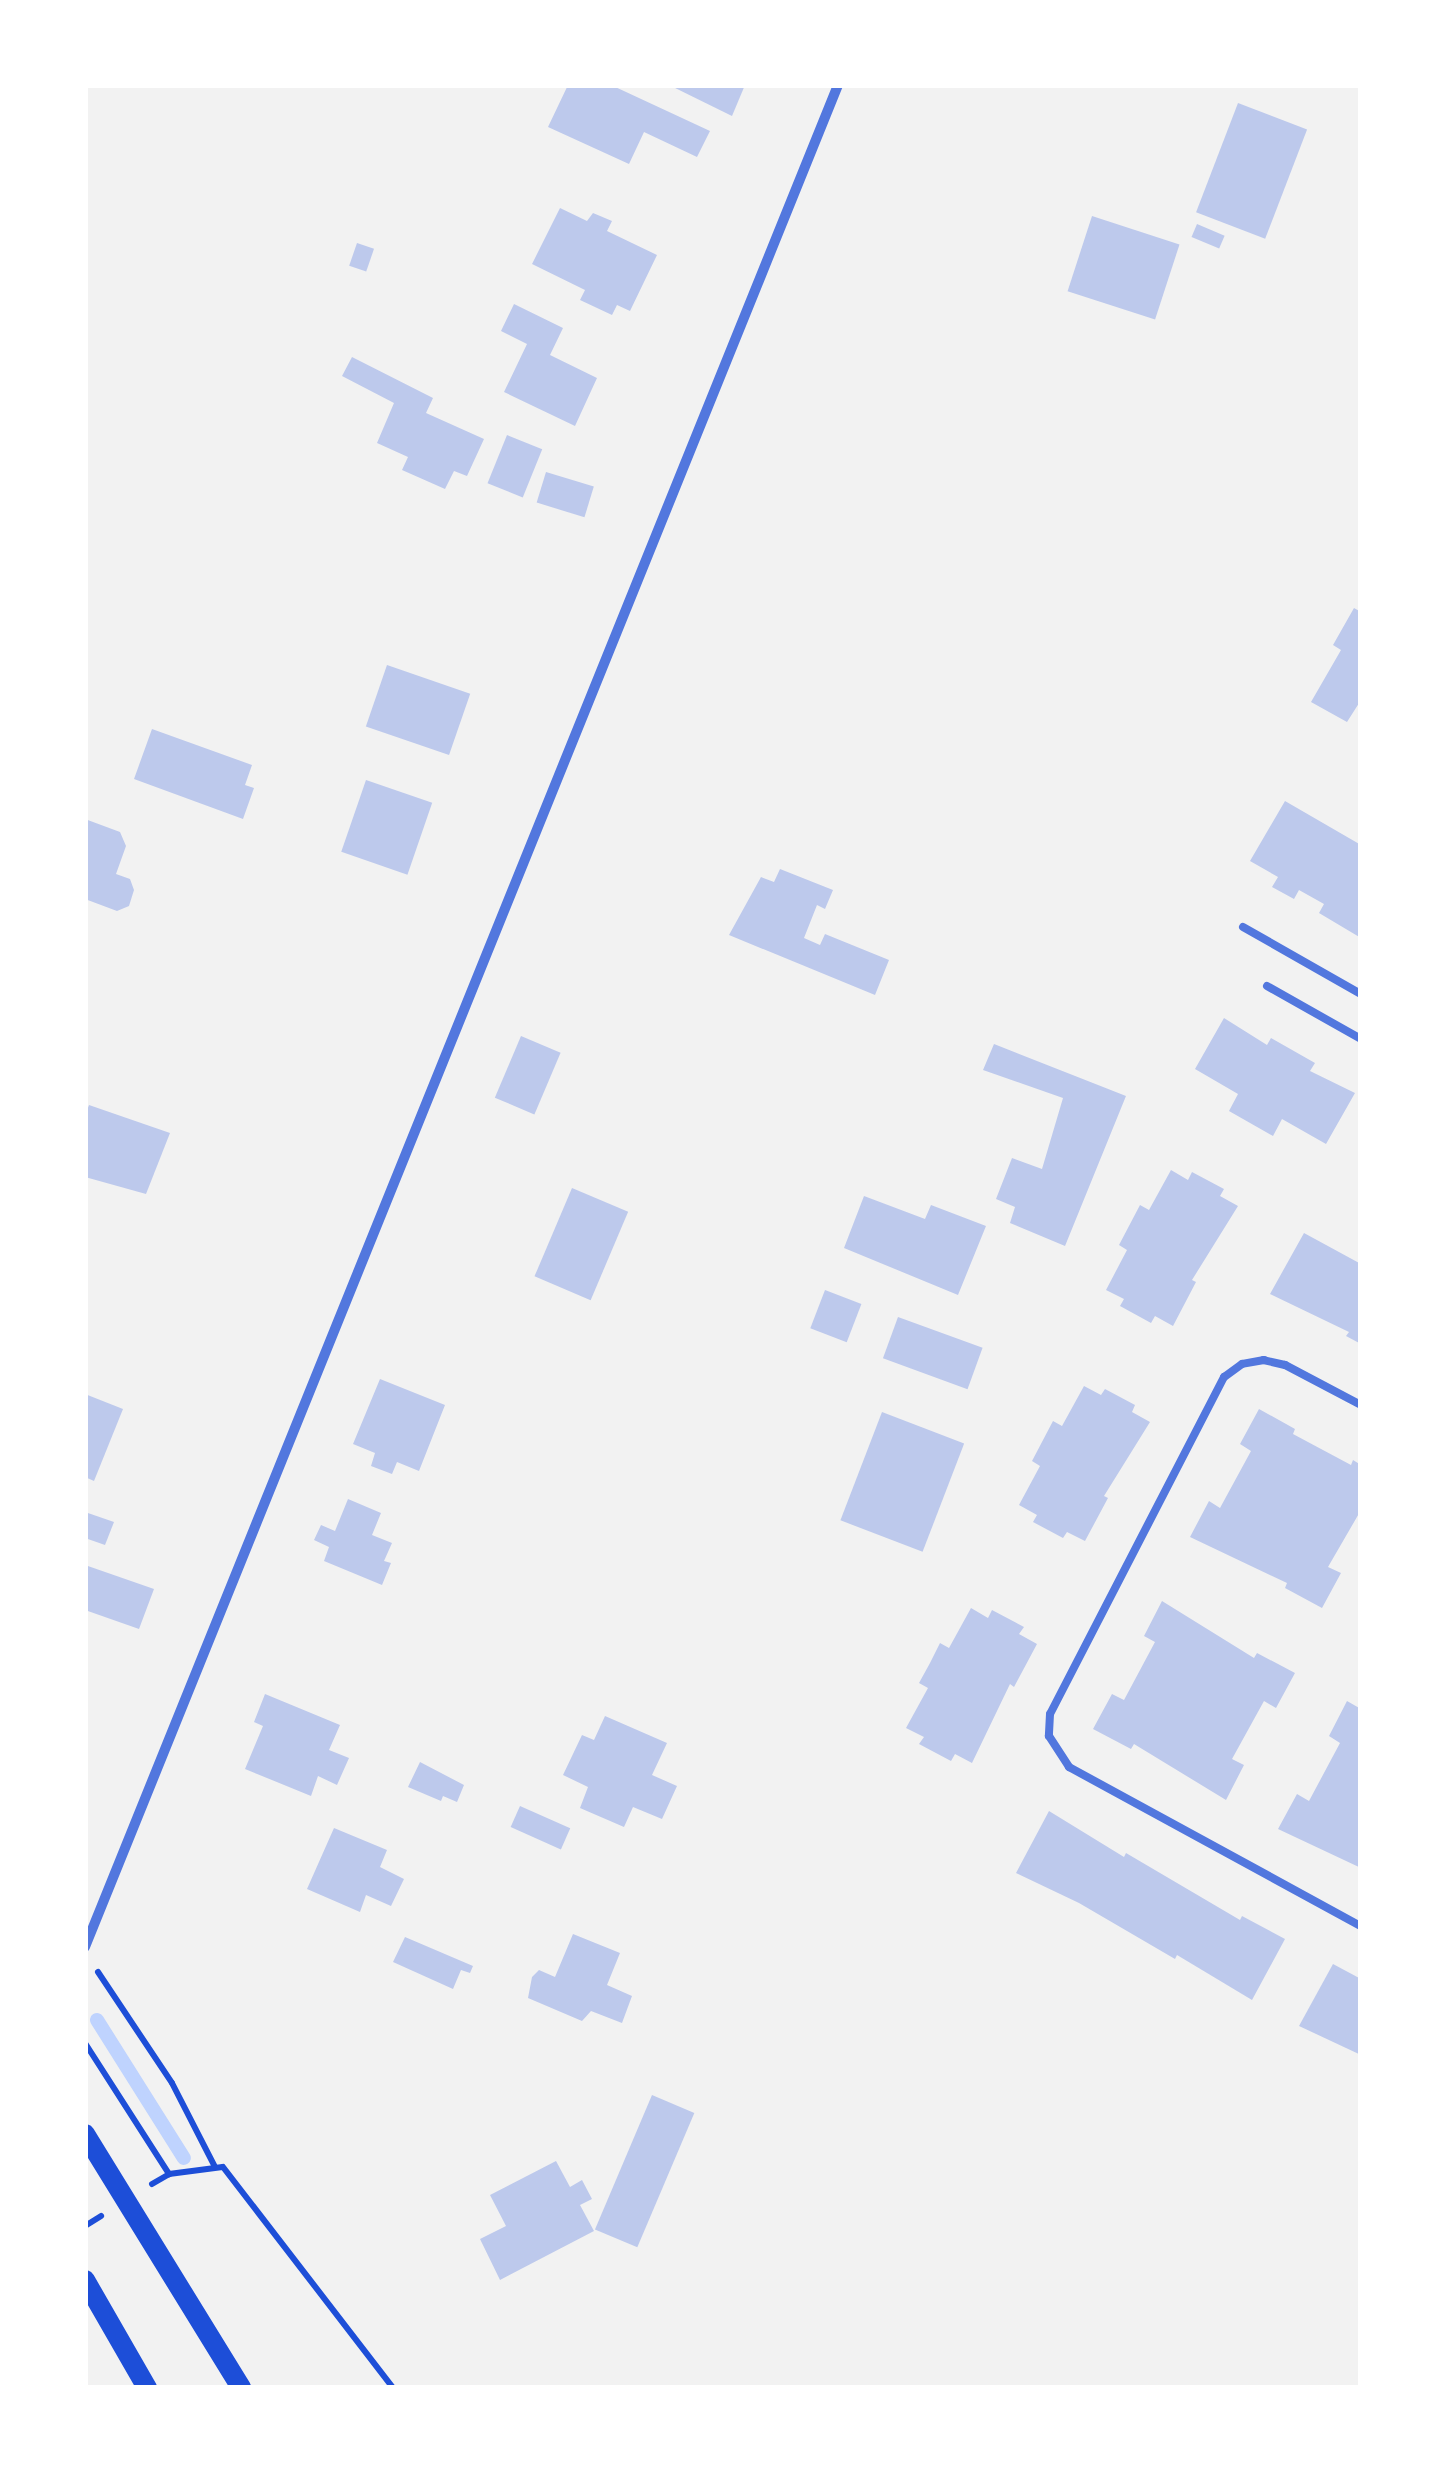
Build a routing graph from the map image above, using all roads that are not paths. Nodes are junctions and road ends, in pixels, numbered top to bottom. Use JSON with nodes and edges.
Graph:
{"nodes":[{"id":1,"x":838,"y":85,"type":"edge"},
{"id":2,"x":1243,"y":927,"type":"dead end"},
{"id":3,"x":1267,"y":986,"type":"dead end"},
{"id":4,"x":1361,"y":994,"type":"edge"},
{"id":5,"x":1361,"y":1040,"type":"edge"},
{"id":6,"x":1361,"y":1406,"type":"edge"},
{"id":7,"x":1361,"y":1926,"type":"edge"},
{"id":8,"x":85,"y":1947,"type":"edge"},
{"id":9,"x":85,"y":2134,"type":"edge"},
{"id":10,"x":85,"y":2280,"type":"edge"},
{"id":11,"x":147,"y":2388,"type":"edge"},
{"id":12,"x":241,"y":2388,"type":"edge"}],
"edges":[{"from":1,"to":8,"type":"street"},
{"from":2,"to":4,"type":"lane"},
{"from":3,"to":5,"type":"lane"},
{"from":6,"to":7,"type":"lane"},
{"from":9,"to":12,"type":"main road"},
{"from":10,"to":11,"type":"main road"}]}
